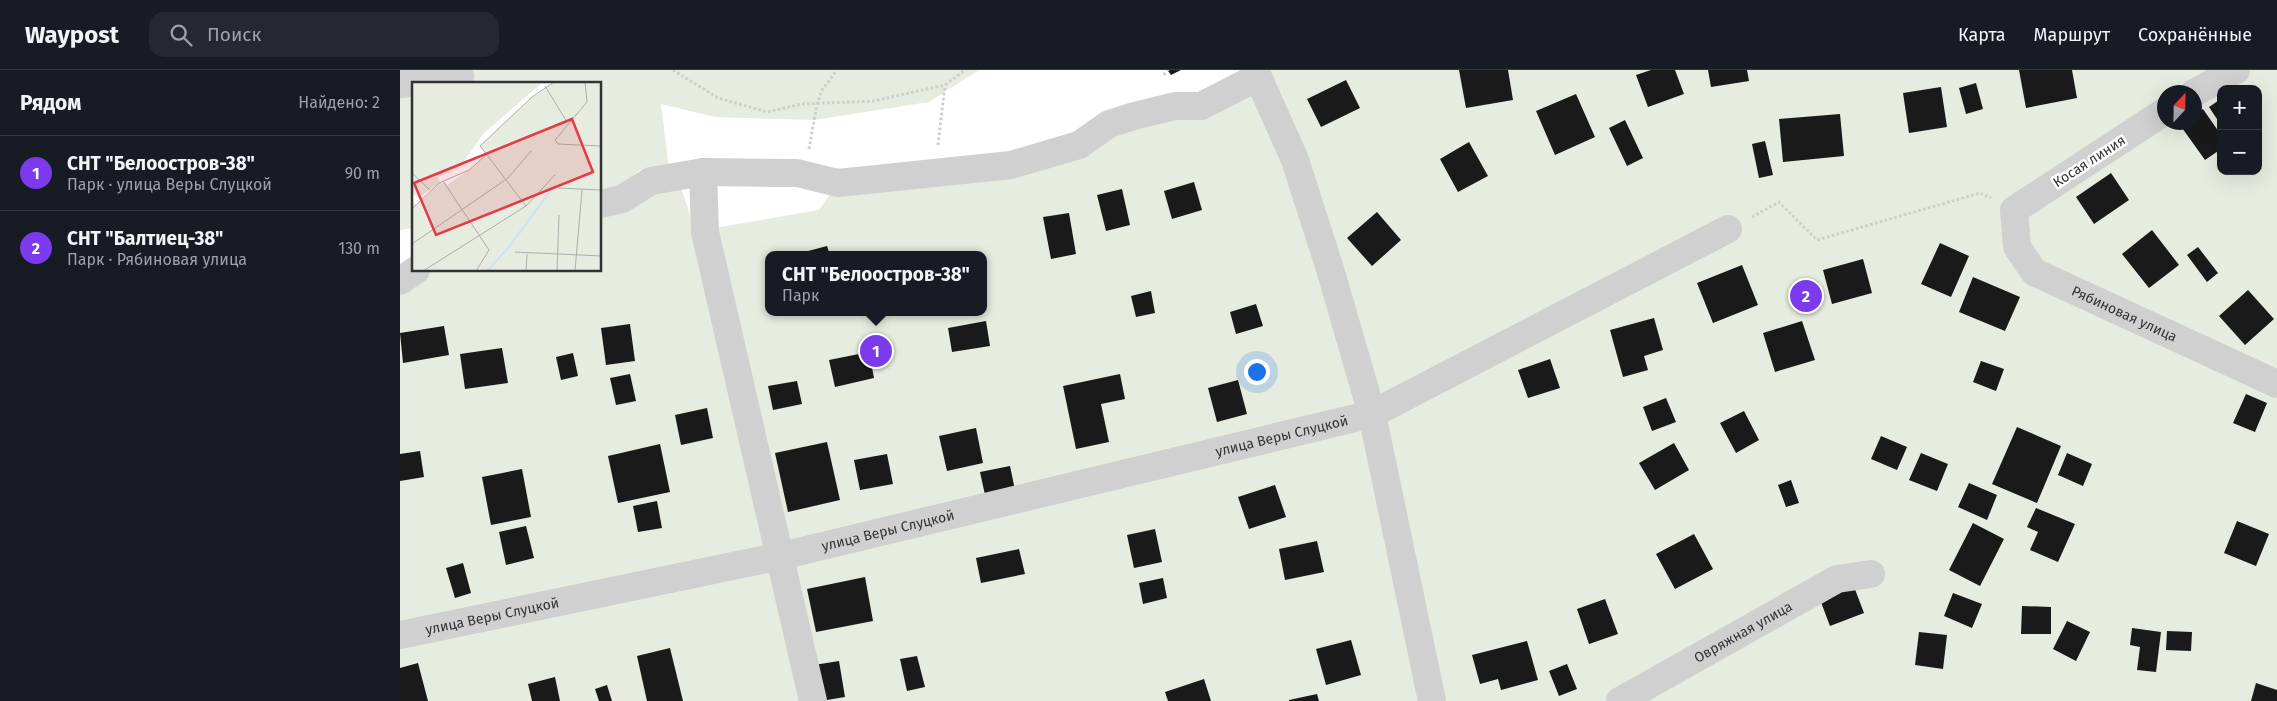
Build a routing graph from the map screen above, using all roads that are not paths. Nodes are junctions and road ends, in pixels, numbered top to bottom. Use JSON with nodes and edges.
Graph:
{"nodes":[{"id":1,"x":2236,"y":70,"type":"edge"},
{"id":2,"x":460,"y":76,"type":"edge"},
{"id":3,"x":1253,"y":76,"type":"edge"},
{"id":4,"x":400,"y":80,"type":"edge"},
{"id":5,"x":417,"y":82,"type":"edge"},
{"id":6,"x":2202,"y":82,"type":"edge"},
{"id":7,"x":412,"y":83,"type":"edge"},
{"id":8,"x":2157,"y":117,"type":"edge"},
{"id":9,"x":702,"y":172,"type":"junction"},
{"id":10,"x":601,"y":204,"type":"edge"},
{"id":11,"x":2014,"y":210,"type":"joint"},
{"id":12,"x":1728,"y":229,"type":"road end"},
{"id":13,"x":415,"y":271,"type":"edge"},
{"id":14,"x":400,"y":281,"type":"edge"},
{"id":15,"x":2277,"y":384,"type":"edge"},
{"id":16,"x":1372,"y":414,"type":"junction"},
{"id":17,"x":781,"y":556,"type":"junction"},
{"id":18,"x":1872,"y":574,"type":"dead end"},
{"id":19,"x":400,"y":635,"type":"edge"},
{"id":20,"x":813,"y":701,"type":"edge"},
{"id":21,"x":1432,"y":701,"type":"edge"},
{"id":22,"x":1620,"y":701,"type":"edge"}],
"edges":[{"from":1,"to":6,"type":"street"},
{"from":2,"to":5,"type":"street"},
{"from":3,"to":9,"type":"street"},
{"from":3,"to":16,"type":"street"},
{"from":4,"to":7,"type":"street"},
{"from":8,"to":11,"type":"street","name":"Косая линия"},
{"from":9,"to":10,"type":"street"},
{"from":9,"to":17,"type":"street"},
{"from":11,"to":15,"type":"street","name":"Рябиновая улица"},
{"from":12,"to":16,"type":"street","name":"улица Веры Слуцкой"},
{"from":13,"to":14,"type":"street"},
{"from":16,"to":17,"type":"street","name":"улица Веры Слуцкой"},
{"from":16,"to":21,"type":"street"},
{"from":17,"to":19,"type":"street","name":"улица Веры Слуцкой"},
{"from":17,"to":20,"type":"street"},
{"from":18,"to":22,"type":"street","name":"Овряжная улица"}]}
